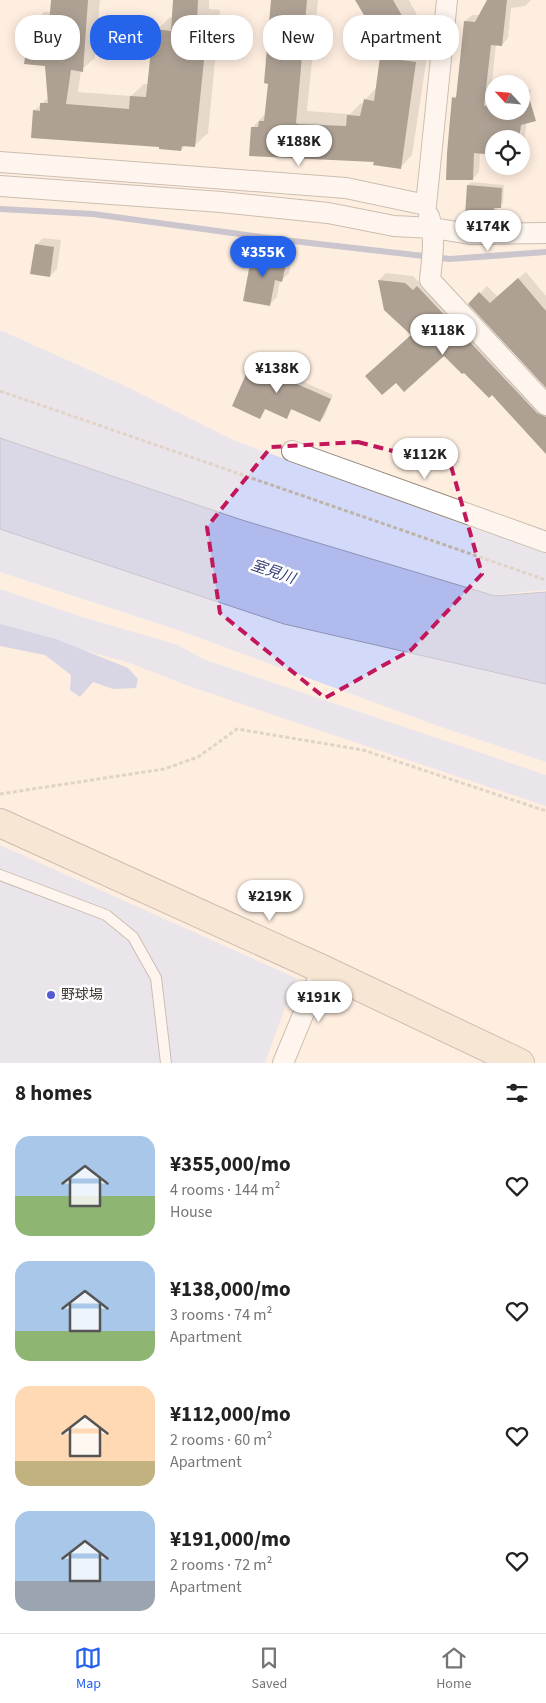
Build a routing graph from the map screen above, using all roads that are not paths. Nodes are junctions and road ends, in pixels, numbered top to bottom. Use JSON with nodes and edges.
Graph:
{"nodes":[{"id":1,"x":447,"y":0,"type":"edge"},
{"id":2,"x":0,"y":162,"type":"edge"},
{"id":3,"x":0,"y":186,"type":"edge"},
{"id":4,"x":426,"y":205,"type":"junction"},
{"id":5,"x":546,"y":233,"type":"edge"},
{"id":6,"x":433,"y":237,"type":"junction"},
{"id":7,"x":546,"y":405,"type":"edge"},
{"id":8,"x":292,"y":451,"type":"dead end"},
{"id":9,"x":546,"y":542,"type":"edge"},
{"id":10,"x":0,"y":823,"type":"edge"},
{"id":11,"x":0,"y":875,"type":"edge"},
{"id":12,"x":322,"y":969,"type":"junction"},
{"id":13,"x":166,"y":1063,"type":"edge"},
{"id":14,"x":283,"y":1063,"type":"edge"},
{"id":15,"x":520,"y":1063,"type":"edge"}],
"edges":[{"from":1,"to":4,"type":"street"},
{"from":2,"to":4,"type":"street"},
{"from":3,"to":6,"type":"street"},
{"from":4,"to":6,"type":"street"},
{"from":5,"to":6,"type":"street"},
{"from":6,"to":7,"type":"street"},
{"from":8,"to":9,"type":"street"},
{"from":10,"to":12,"type":"street"},
{"from":11,"to":13,"type":"lane"},
{"from":12,"to":14,"type":"street"},
{"from":12,"to":15,"type":"street"}]}
